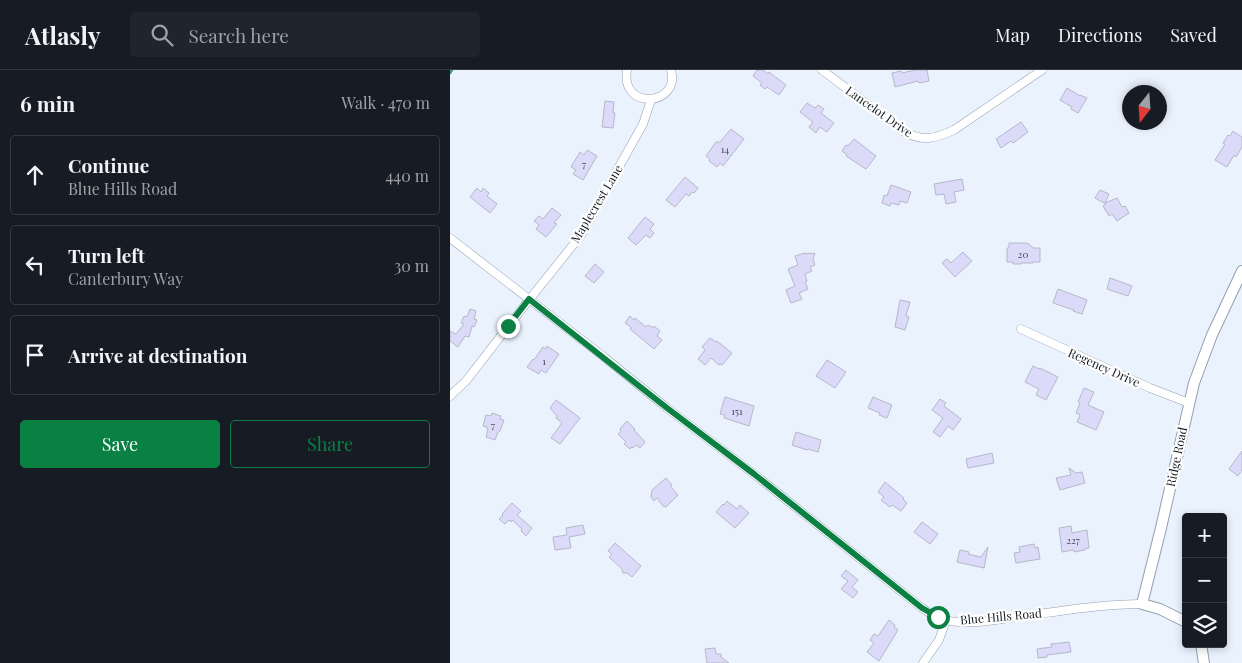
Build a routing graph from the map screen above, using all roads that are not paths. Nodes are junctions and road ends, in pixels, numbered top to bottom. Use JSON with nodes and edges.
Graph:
{"nodes":[{"id":1,"x":628,"y":70,"type":"edge"},
{"id":2,"x":671,"y":70,"type":"edge"},
{"id":3,"x":822,"y":70,"type":"edge"},
{"id":4,"x":1042,"y":70,"type":"edge"},
{"id":5,"x":651,"y":100,"type":"junction"},
{"id":6,"x":450,"y":238,"type":"edge"},
{"id":7,"x":1242,"y":271,"type":"edge"},
{"id":8,"x":529,"y":299,"type":"junction"},
{"id":9,"x":1021,"y":330,"type":"dead end"},
{"id":10,"x":450,"y":396,"type":"edge"},
{"id":11,"x":1188,"y":403,"type":"junction"},
{"id":12,"x":1142,"y":604,"type":"junction"},
{"id":13,"x":946,"y":620,"type":"junction"},
{"id":14,"x":1182,"y":620,"type":"edge"},
{"id":15,"x":1202,"y":648,"type":"edge"},
{"id":16,"x":923,"y":663,"type":"edge"},
{"id":17,"x":1204,"y":663,"type":"edge"}],
"edges":[{"from":1,"to":5,"type":"street"},
{"from":2,"to":5,"type":"street"},
{"from":3,"to":4,"type":"street","name":"Lancelot Drive"},
{"from":5,"to":8,"type":"street","name":"Maplecrest Lane"},
{"from":6,"to":8,"type":"street","name":"Blue Hills Road"},
{"from":7,"to":11,"type":"street","name":"Ridge Road"},
{"from":8,"to":10,"type":"street","name":"Maplecrest Lane"},
{"from":8,"to":13,"type":"street","name":"Blue Hills Road"},
{"from":9,"to":11,"type":"street","name":"Regency Drive"},
{"from":11,"to":12,"type":"street","name":"Ridge Road"},
{"from":12,"to":13,"type":"street","name":"Blue Hills Road"},
{"from":12,"to":14,"type":"street"},
{"from":13,"to":16,"type":"street"},
{"from":15,"to":17,"type":"street"}]}
